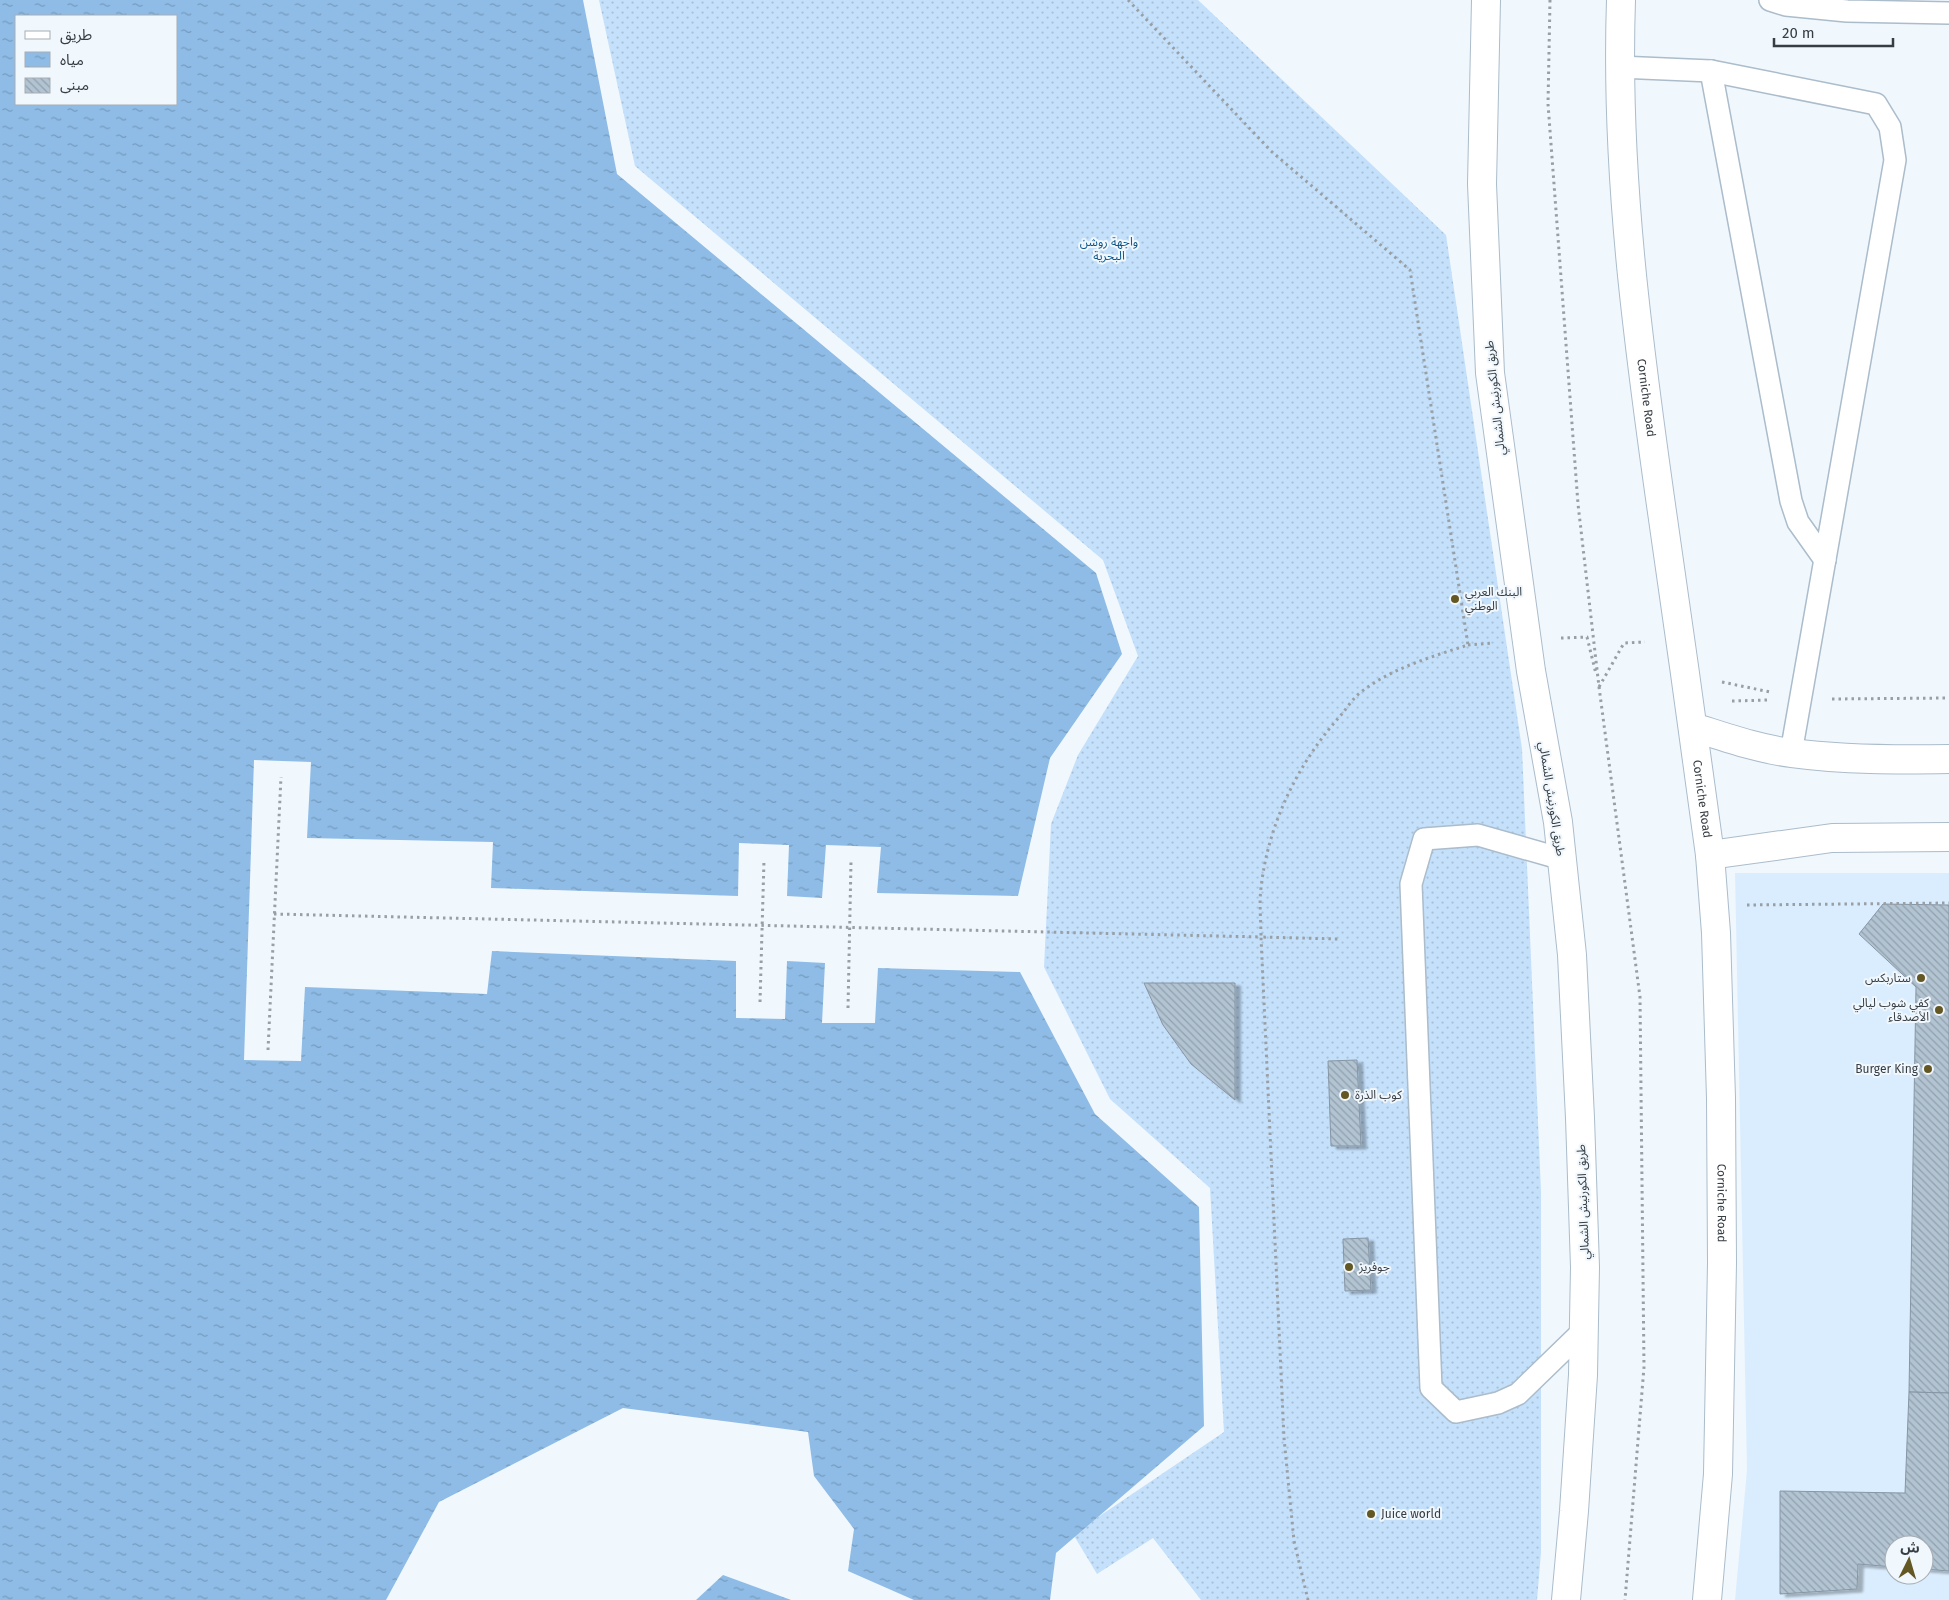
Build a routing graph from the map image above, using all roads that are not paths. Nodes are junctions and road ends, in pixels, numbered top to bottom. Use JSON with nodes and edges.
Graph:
{"nodes":[{"id":1,"x":1486,"y":0,"type":"edge"},
{"id":2,"x":1621,"y":0,"type":"edge"},
{"id":3,"x":1770,"y":0,"type":"edge"},
{"id":4,"x":1848,"y":6,"type":"edge"},
{"id":5,"x":1949,"y":13,"type":"edge"},
{"id":6,"x":1619,"y":67,"type":"junction"},
{"id":7,"x":1711,"y":72,"type":"junction"},
{"id":8,"x":1825,"y":560,"type":"junction"},
{"id":9,"x":1692,"y":727,"type":"junction"},
{"id":10,"x":1791,"y":753,"type":"junction"},
{"id":11,"x":1949,"y":759,"type":"edge"},
{"id":12,"x":1949,"y":838,"type":"edge"},
{"id":13,"x":1710,"y":855,"type":"junction"},
{"id":14,"x":1562,"y":859,"type":"junction"},
{"id":15,"x":1584,"y":1330,"type":"junction"},
{"id":16,"x":1566,"y":1600,"type":"edge"},
{"id":17,"x":1707,"y":1600,"type":"edge"}],
"edges":[{"from":1,"to":14,"type":"main road","name":"طريق الكورنيش الشمالي"},
{"from":2,"to":6,"type":"main road","name":"Corniche Road"},
{"from":3,"to":4,"type":"lane"},
{"from":4,"to":5,"type":"lane"},
{"from":6,"to":7,"type":"lane"},
{"from":6,"to":9,"type":"main road","name":"Corniche Road"},
{"from":7,"to":8,"type":"lane"},
{"from":7,"to":8,"type":"lane"},
{"from":8,"to":10,"type":"lane"},
{"from":9,"to":10,"type":"main road"},
{"from":9,"to":13,"type":"main road","name":"Corniche Road"},
{"from":10,"to":11,"type":"main road"},
{"from":12,"to":13,"type":"main road"},
{"from":13,"to":17,"type":"main road","name":"Corniche Road"},
{"from":14,"to":15,"type":"main road","name":"طريق الكورنيش الشمالي"},
{"from":14,"to":15,"type":"lane"},
{"from":15,"to":16,"type":"main road","name":"طريق الكورنيش الشمالي"}]}
